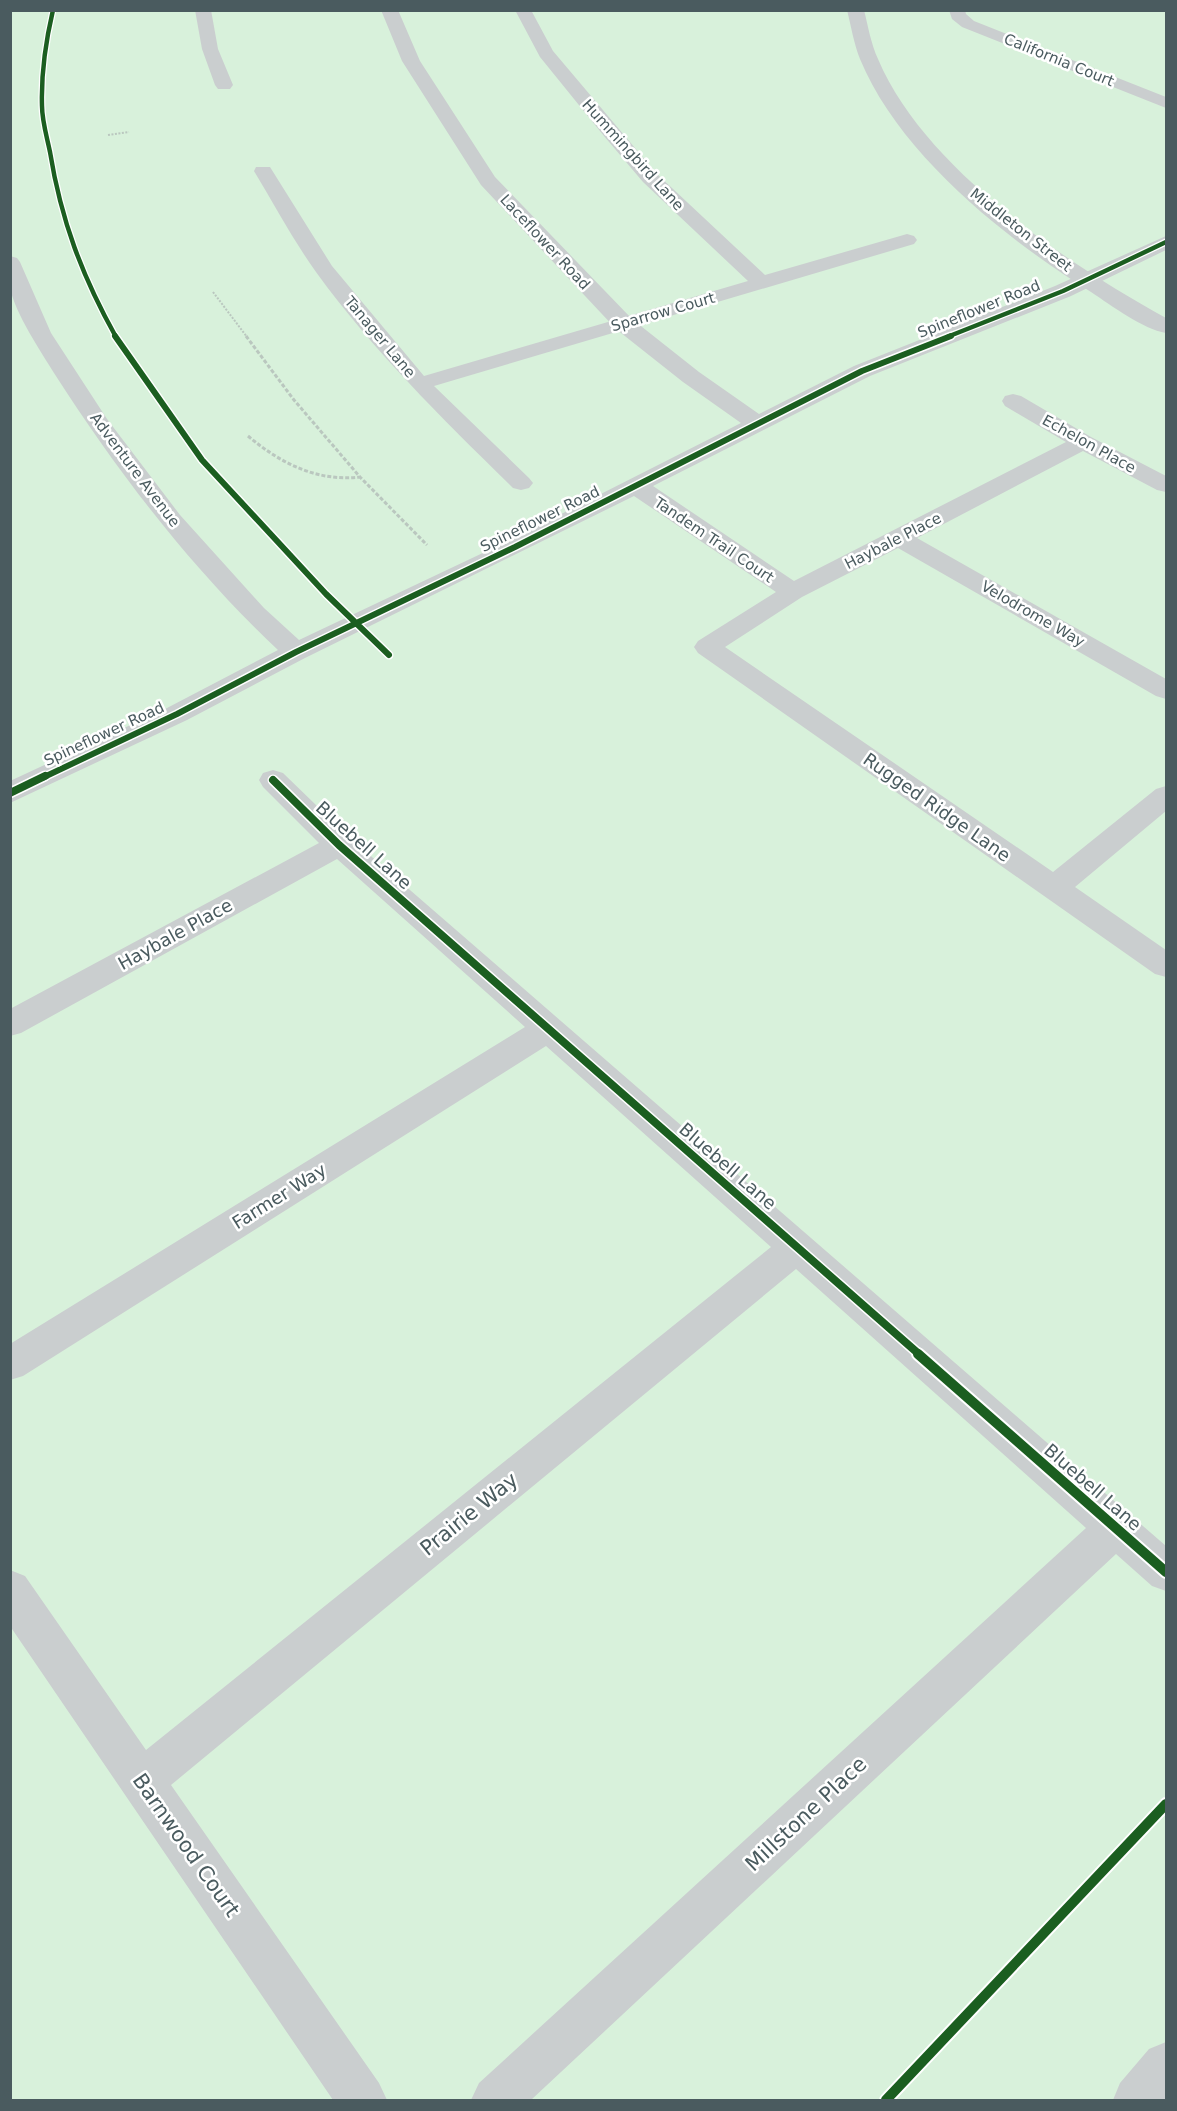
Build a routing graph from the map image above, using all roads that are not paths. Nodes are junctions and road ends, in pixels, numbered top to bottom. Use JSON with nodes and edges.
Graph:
{"nodes":[{"id":1,"x":203,"y":10,"type":"edge"},
{"id":2,"x":389,"y":10,"type":"edge"},
{"id":3,"x":523,"y":10,"type":"edge"},
{"id":4,"x":855,"y":10,"type":"edge"},
{"id":5,"x":957,"y":10,"type":"edge"},
{"id":6,"x":224,"y":85,"type":"dead end"},
{"id":7,"x":1167,"y":103,"type":"edge"},
{"id":8,"x":263,"y":171,"type":"dead end"},
{"id":9,"x":907,"y":240,"type":"dead end"},
{"id":10,"x":1167,"y":242,"type":"edge"},
{"id":11,"x":10,"y":262,"type":"edge"},
{"id":12,"x":1086,"y":280,"type":"junction"},
{"id":13,"x":762,"y":283,"type":"junction"},
{"id":14,"x":624,"y":324,"type":"junction"},
{"id":15,"x":1167,"y":327,"type":"edge"},
{"id":16,"x":419,"y":384,"type":"junction"},
{"id":17,"x":1013,"y":401,"type":"dead end"},
{"id":18,"x":758,"y":424,"type":"junction"},
{"id":19,"x":1083,"y":442,"type":"junction"},
{"id":20,"x":521,"y":483,"type":"dead end"},
{"id":21,"x":1167,"y":485,"type":"edge"},
{"id":22,"x":636,"y":486,"type":"junction"},
{"id":23,"x":899,"y":538,"type":"junction"},
{"id":24,"x":793,"y":592,"type":"junction"},
{"id":25,"x":707,"y":647,"type":"joint"},
{"id":26,"x":296,"y":652,"type":"junction"},
{"id":27,"x":1167,"y":690,"type":"edge"},
{"id":28,"x":273,"y":780,"type":"dead end"},
{"id":29,"x":10,"y":793,"type":"edge"},
{"id":30,"x":1167,"y":795,"type":"edge"},
{"id":31,"x":339,"y":845,"type":"junction"},
{"id":32,"x":1054,"y":888,"type":"junction"},
{"id":33,"x":1167,"y":966,"type":"edge"},
{"id":34,"x":10,"y":1023,"type":"edge"},
{"id":35,"x":548,"y":1029,"type":"junction"},
{"id":36,"x":797,"y":1247,"type":"junction"},
{"id":37,"x":10,"y":1364,"type":"edge"},
{"id":38,"x":1116,"y":1527,"type":"junction"},
{"id":39,"x":1167,"y":1572,"type":"edge"},
{"id":40,"x":10,"y":1590,"type":"edge"},
{"id":41,"x":142,"y":1781,"type":"junction"},
{"id":42,"x":1167,"y":2066,"type":"edge"},
{"id":43,"x":362,"y":2100,"type":"edge"},
{"id":44,"x":496,"y":2100,"type":"edge"},
{"id":45,"x":1137,"y":2100,"type":"edge"}],
"edges":[{"from":1,"to":6,"type":"lane"},
{"from":2,"to":14,"type":"street","name":"Laceflower Road"},
{"from":3,"to":13,"type":"lane","name":"Hummingbird Lane"},
{"from":4,"to":12,"type":"street","name":"Middleton Street"},
{"from":5,"to":7,"type":"lane","name":"California Court"},
{"from":8,"to":16,"type":"lane","name":"Tanager Lane"},
{"from":9,"to":13,"type":"lane","name":"Sparrow Court"},
{"from":10,"to":12,"type":"street","name":"Spineflower Road"},
{"from":11,"to":26,"type":"street","name":"Adventure Avenue"},
{"from":12,"to":15,"type":"street","name":"Middleton Street"},
{"from":12,"to":18,"type":"street","name":"Spineflower Road"},
{"from":13,"to":14,"type":"lane","name":"Sparrow Court"},
{"from":14,"to":16,"type":"lane","name":"Sparrow Court"},
{"from":14,"to":18,"type":"street","name":"Laceflower Road"},
{"from":16,"to":20,"type":"lane","name":"Tanager Lane"},
{"from":17,"to":19,"type":"street","name":"Echelon Place"},
{"from":18,"to":22,"type":"street","name":"Spineflower Road"},
{"from":19,"to":21,"type":"street","name":"Echelon Place"},
{"from":19,"to":23,"type":"street","name":"Haybale Place"},
{"from":22,"to":24,"type":"street","name":"Tandem Trail Court"},
{"from":22,"to":26,"type":"street","name":"Spineflower Road"},
{"from":23,"to":24,"type":"street","name":"Haybale Place"},
{"from":23,"to":27,"type":"street","name":"Velodrome Way"},
{"from":24,"to":25,"type":"street","name":"Haybale Place"},
{"from":25,"to":32,"type":"street","name":"Rugged Ridge Lane"},
{"from":26,"to":29,"type":"street","name":"Spineflower Road"},
{"from":28,"to":31,"type":"street","name":"Bluebell Lane"},
{"from":30,"to":32,"type":"street"},
{"from":31,"to":34,"type":"street","name":"Haybale Place"},
{"from":31,"to":35,"type":"street","name":"Bluebell Lane"},
{"from":32,"to":33,"type":"street","name":"Rugged Ridge Lane"},
{"from":35,"to":36,"type":"street","name":"Bluebell Lane"},
{"from":35,"to":37,"type":"street","name":"Farmer Way"},
{"from":36,"to":38,"type":"street","name":"Bluebell Lane"},
{"from":36,"to":41,"type":"street","name":"Prairie Way"},
{"from":38,"to":39,"type":"street","name":"Bluebell Lane"},
{"from":38,"to":44,"type":"street","name":"Millstone Place"},
{"from":40,"to":41,"type":"street","name":"Barnwood Court"},
{"from":41,"to":43,"type":"street","name":"Barnwood Court"},
{"from":42,"to":45,"type":"street"}]}
